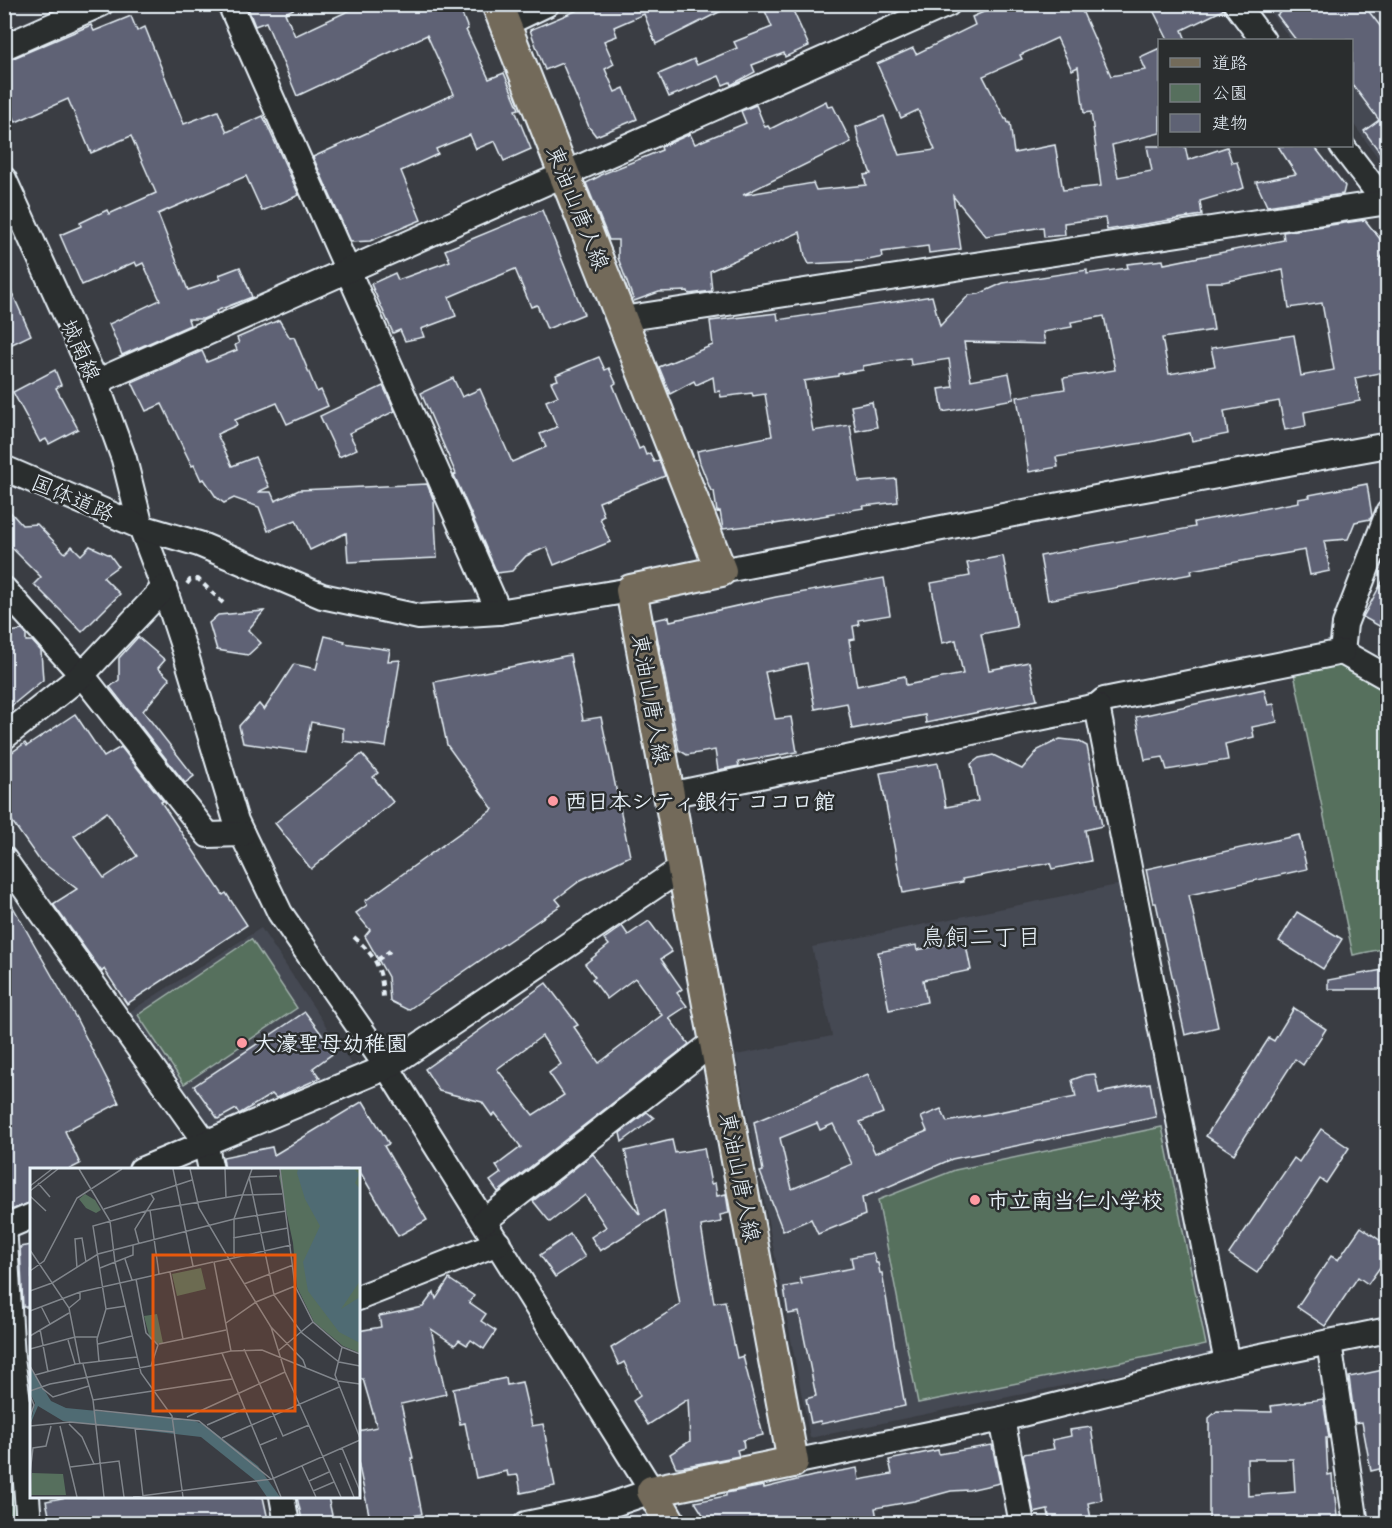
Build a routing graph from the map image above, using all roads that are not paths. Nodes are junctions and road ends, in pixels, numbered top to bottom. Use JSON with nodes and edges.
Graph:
{"nodes":[{"id":1,"x":101,"y":4,"type":"edge"},
{"id":2,"x":230,"y":4,"type":"edge"},
{"id":3,"x":547,"y":4,"type":"edge"},
{"id":4,"x":948,"y":4,"type":"edge"},
{"id":5,"x":1236,"y":4,"type":"edge"},
{"id":6,"x":501,"y":14,"type":"edge"},
{"id":7,"x":1262,"y":39,"type":"edge"},
{"id":8,"x":4,"y":47,"type":"edge"},
{"id":9,"x":1343,"y":147,"type":"edge"},
{"id":10,"x":565,"y":175,"type":"junction"},
{"id":11,"x":4,"y":179,"type":"edge"},
{"id":12,"x":1387,"y":204,"type":"edge"},
{"id":13,"x":348,"y":271,"type":"junction"},
{"id":14,"x":622,"y":319,"type":"junction"},
{"id":15,"x":96,"y":382,"type":"junction"},
{"id":16,"x":1388,"y":445,"type":"edge"},
{"id":17,"x":4,"y":468,"type":"edge"},
{"id":18,"x":1388,"y":513,"type":"edge"},
{"id":19,"x":141,"y":527,"type":"junction"},
{"id":20,"x":721,"y":571,"type":"junction"},
{"id":21,"x":164,"y":588,"type":"junction"},
{"id":22,"x":4,"y":589,"type":"edge"},
{"id":23,"x":631,"y":590,"type":"junction"},
{"id":24,"x":499,"y":612,"type":"junction"},
{"id":25,"x":1342,"y":652,"type":"junction"},
{"id":26,"x":82,"y":675,"type":"junction"},
{"id":27,"x":1388,"y":678,"type":"edge"},
{"id":28,"x":1097,"y":706,"type":"junction"},
{"id":29,"x":4,"y":736,"type":"edge"},
{"id":30,"x":669,"y":795,"type":"junction"},
{"id":31,"x":242,"y":834,"type":"junction"},
{"id":32,"x":4,"y":859,"type":"edge"},
{"id":33,"x":682,"y":868,"type":"junction"},
{"id":34,"x":714,"y":1042,"type":"junction"},
{"id":35,"x":387,"y":1066,"type":"junction"},
{"id":36,"x":205,"y":1142,"type":"junction"},
{"id":37,"x":146,"y":1168,"type":"edge"},
{"id":38,"x":211,"y":1168,"type":"edge"},
{"id":39,"x":30,"y":1217,"type":"edge"},
{"id":40,"x":484,"y":1221,"type":"junction"},
{"id":41,"x":5,"y":1226,"type":"edge"},
{"id":42,"x":498,"y":1243,"type":"junction"},
{"id":43,"x":360,"y":1297,"type":"edge"},
{"id":44,"x":1388,"y":1330,"type":"edge"},
{"id":45,"x":1329,"y":1342,"type":"junction"},
{"id":46,"x":1227,"y":1363,"type":"junction"},
{"id":47,"x":1002,"y":1419,"type":"junction"},
{"id":48,"x":27,"y":1427,"type":"edge"},
{"id":49,"x":793,"y":1462,"type":"junction"},
{"id":50,"x":652,"y":1491,"type":"junction"},
{"id":51,"x":282,"y":1498,"type":"edge"},
{"id":52,"x":600,"y":1516,"type":"edge"},
{"id":53,"x":29,"y":1524,"type":"edge"},
{"id":54,"x":288,"y":1524,"type":"edge"},
{"id":55,"x":526,"y":1524,"type":"edge"},
{"id":56,"x":671,"y":1524,"type":"edge"},
{"id":57,"x":1022,"y":1524,"type":"edge"},
{"id":58,"x":1356,"y":1524,"type":"edge"}],
"edges":[{"from":1,"to":8,"type":"street"},
{"from":2,"to":13,"type":"street"},
{"from":3,"to":6,"type":"street"},
{"from":4,"to":10,"type":"street"},
{"from":5,"to":7,"type":"street"},
{"from":6,"to":10,"type":"main road","name":"東油山唐人線"},
{"from":9,"to":12,"type":"street"},
{"from":10,"to":13,"type":"street"},
{"from":10,"to":14,"type":"main road","name":"東油山唐人線"},
{"from":11,"to":15,"type":"street","name":"城南線"},
{"from":12,"to":14,"type":"street"},
{"from":13,"to":15,"type":"street"},
{"from":13,"to":24,"type":"street"},
{"from":14,"to":20,"type":"main road","name":"東油山唐人線"},
{"from":15,"to":19,"type":"street","name":"城南線"},
{"from":16,"to":20,"type":"street"},
{"from":17,"to":19,"type":"street","name":"国体道路"},
{"from":18,"to":25,"type":"street"},
{"from":19,"to":21,"type":"street","name":"城南線"},
{"from":19,"to":24,"type":"street","name":"国体道路"},
{"from":20,"to":23,"type":"main road"},
{"from":21,"to":26,"type":"street"},
{"from":21,"to":31,"type":"street","name":"城南線"},
{"from":22,"to":26,"type":"street"},
{"from":23,"to":24,"type":"street","name":"国体道路"},
{"from":23,"to":30,"type":"main road","name":"東油山唐人線"},
{"from":25,"to":27,"type":"street"},
{"from":25,"to":28,"type":"street"},
{"from":26,"to":29,"type":"street"},
{"from":26,"to":31,"type":"street"},
{"from":28,"to":30,"type":"street"},
{"from":28,"to":46,"type":"street"},
{"from":30,"to":33,"type":"main road","name":"東油山唐人線"},
{"from":31,"to":35,"type":"street","name":"城南線"},
{"from":32,"to":36,"type":"street"},
{"from":33,"to":34,"type":"main road","name":"東油山唐人線"},
{"from":33,"to":35,"type":"street"},
{"from":34,"to":40,"type":"street"},
{"from":34,"to":49,"type":"main road","name":"東油山唐人線"},
{"from":35,"to":36,"type":"street"},
{"from":35,"to":40,"type":"street","name":"城南線"},
{"from":36,"to":37,"type":"street"},
{"from":36,"to":38,"type":"street"},
{"from":39,"to":41,"type":"street"},
{"from":40,"to":42,"type":"street","name":"城南線"},
{"from":41,"to":48,"type":"street"},
{"from":42,"to":43,"type":"street"},
{"from":42,"to":50,"type":"street","name":"城南線"},
{"from":44,"to":45,"type":"street"},
{"from":45,"to":46,"type":"street"},
{"from":45,"to":58,"type":"street"},
{"from":46,"to":47,"type":"street"},
{"from":47,"to":49,"type":"street"},
{"from":47,"to":57,"type":"street"},
{"from":48,"to":53,"type":"street"},
{"from":49,"to":50,"type":"main road"},
{"from":50,"to":52,"type":"street"},
{"from":50,"to":56,"type":"main road"},
{"from":51,"to":54,"type":"street"},
{"from":52,"to":55,"type":"street"}]}
